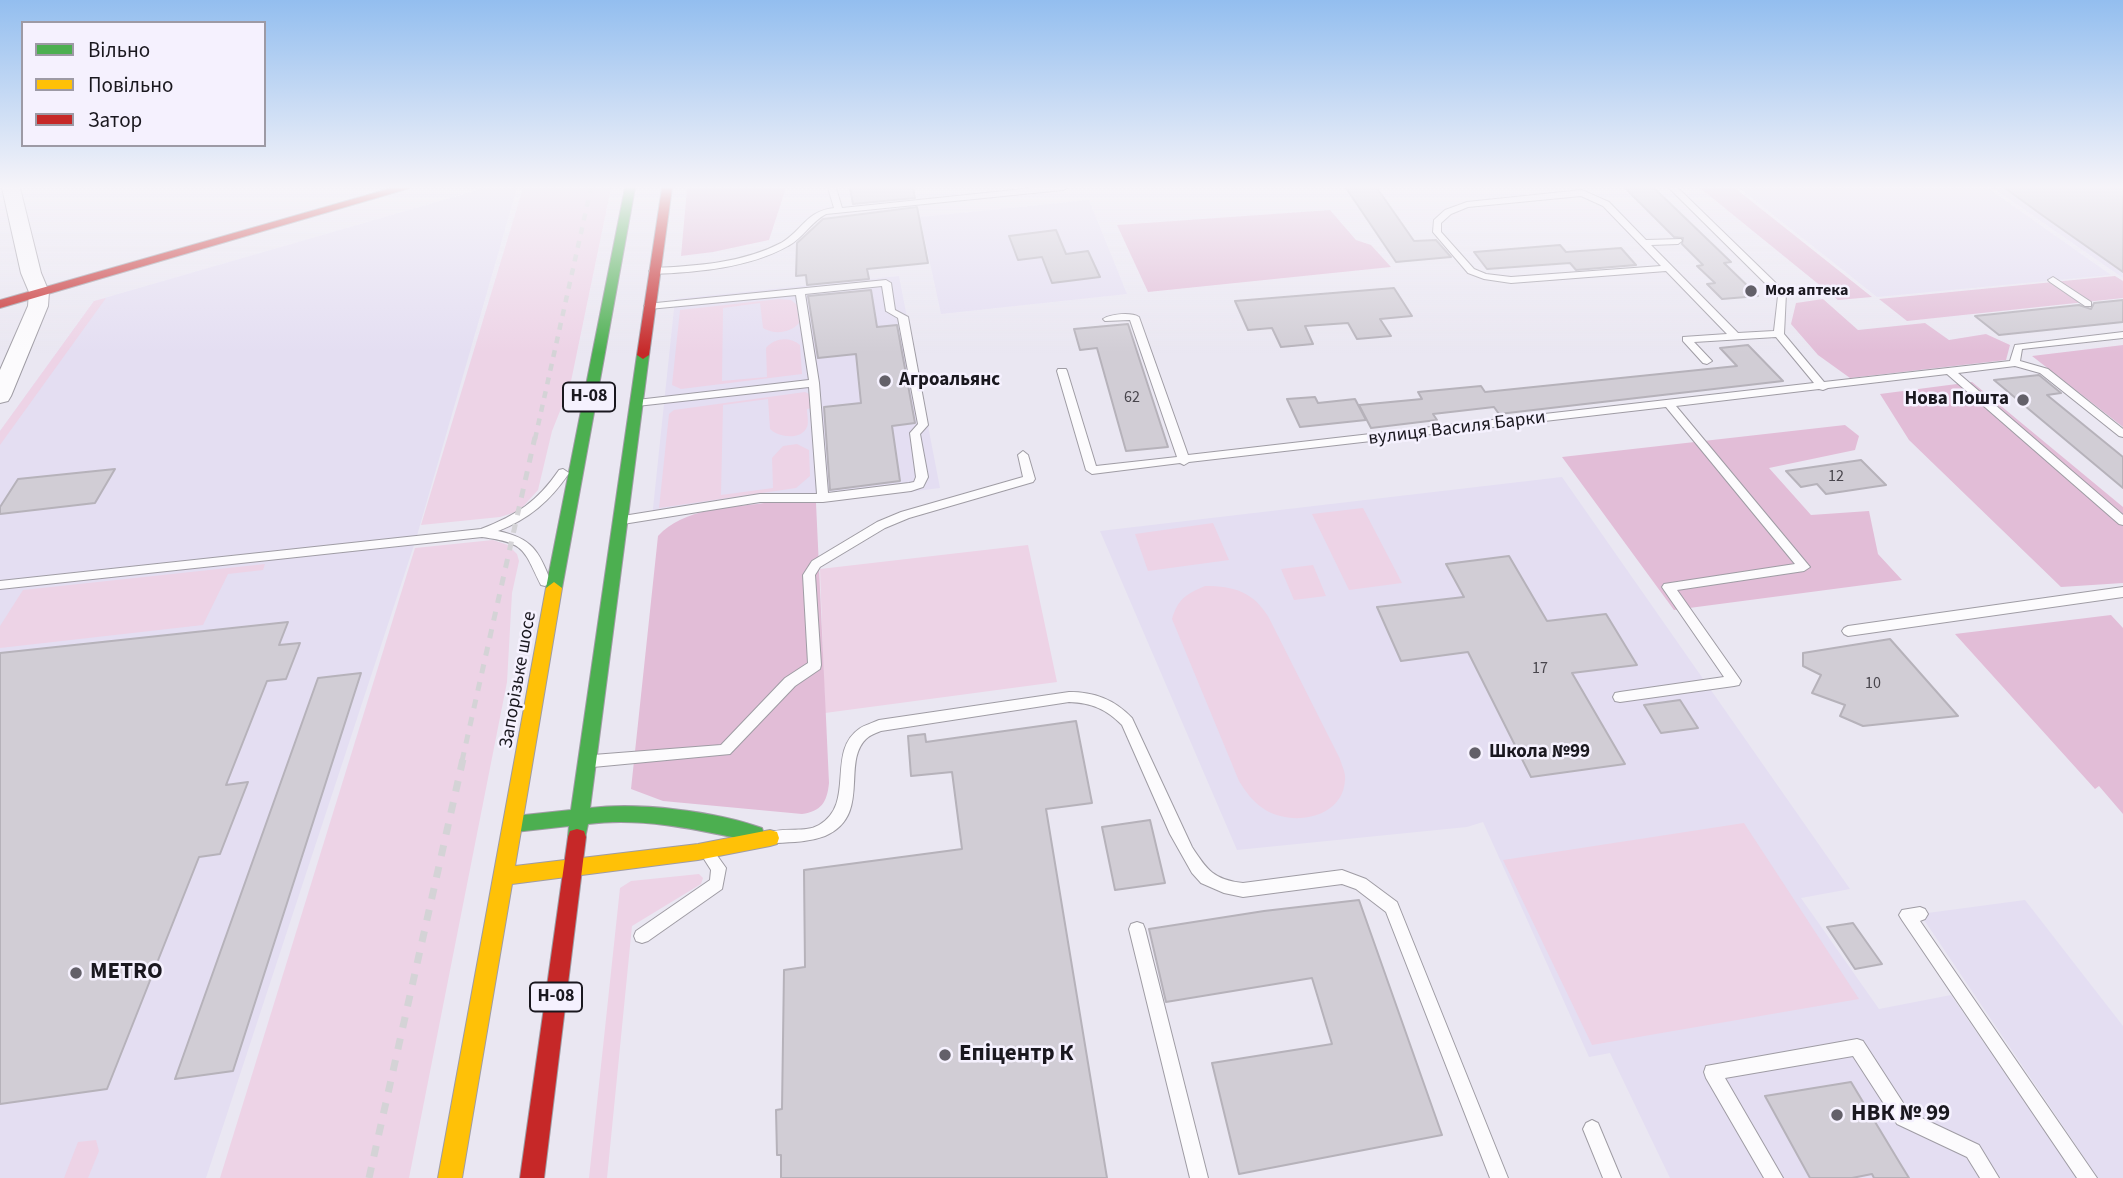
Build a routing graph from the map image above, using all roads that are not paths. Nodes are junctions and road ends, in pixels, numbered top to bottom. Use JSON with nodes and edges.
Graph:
{"nodes":[{"id":1,"x":24,"y":243,"type":"edge"},
{"id":2,"x":212,"y":243,"type":"edge"},
{"id":3,"x":619,"y":243,"type":"edge"},
{"id":4,"x":658,"y":243,"type":"edge"},
{"id":5,"x":787,"y":243,"type":"edge"},
{"id":6,"x":1447,"y":243,"type":"edge"},
{"id":7,"x":1646,"y":243,"type":"edge"},
{"id":8,"x":1730,"y":243,"type":"edge"},
{"id":9,"x":1669,"y":268,"type":"junction"},
{"id":10,"x":654,"y":271,"type":"junction"},
{"id":11,"x":2053,"y":280,"type":"dead end"},
{"id":12,"x":39,"y":292,"type":"junction"},
{"id":13,"x":800,"y":292,"type":"junction"},
{"id":14,"x":1700,"y":300,"type":"joint"},
{"id":15,"x":0,"y":303,"type":"edge"},
{"id":16,"x":2088,"y":304,"type":"dead end"},
{"id":17,"x":649,"y":306,"type":"junction"},
{"id":18,"x":1108,"y":319,"type":"dead end"},
{"id":19,"x":1779,"y":334,"type":"junction"},
{"id":20,"x":2123,"y":335,"type":"edge"},
{"id":21,"x":1735,"y":336,"type":"junction"},
{"id":22,"x":1707,"y":361,"type":"dead end"},
{"id":23,"x":2015,"y":363,"type":"junction"},
{"id":24,"x":1062,"y":371,"type":"dead end"},
{"id":25,"x":1950,"y":371,"type":"junction"},
{"id":26,"x":814,"y":383,"type":"junction"},
{"id":27,"x":1823,"y":387,"type":"junction"},
{"id":28,"x":0,"y":396,"type":"edge"},
{"id":29,"x":635,"y":403,"type":"junction"},
{"id":30,"x":1670,"y":404,"type":"junction"},
{"id":31,"x":2123,"y":434,"type":"edge"},
{"id":32,"x":579,"y":449,"type":"junction"},
{"id":33,"x":1023,"y":455,"type":"dead end"},
{"id":34,"x":1184,"y":461,"type":"junction"},
{"id":35,"x":822,"y":498,"type":"junction"},
{"id":36,"x":619,"y":520,"type":"junction"},
{"id":37,"x":2123,"y":520,"type":"edge"},
{"id":38,"x":482,"y":533,"type":"junction"},
{"id":39,"x":0,"y":585,"type":"edge"},
{"id":40,"x":2123,"y":592,"type":"edge"},
{"id":41,"x":553,"y":606,"type":"junction"},
{"id":42,"x":1848,"y":631,"type":"dead end"},
{"id":43,"x":1620,"y":697,"type":"dead end"},
{"id":44,"x":588,"y":762,"type":"junction"},
{"id":45,"x":580,"y":816,"type":"junction"},
{"id":46,"x":515,"y":824,"type":"junction"},
{"id":47,"x":770,"y":838,"type":"junction"},
{"id":48,"x":698,"y":852,"type":"junction"},
{"id":49,"x":574,"y":866,"type":"junction"},
{"id":50,"x":505,"y":876,"type":"junction"},
{"id":51,"x":1920,"y":914,"type":"dead end"},
{"id":52,"x":1137,"y":929,"type":"dead end"},
{"id":53,"x":642,"y":936,"type":"dead end"},
{"id":54,"x":1592,"y":1129,"type":"dead end"},
{"id":55,"x":450,"y":1178,"type":"edge"},
{"id":56,"x":532,"y":1178,"type":"edge"},
{"id":57,"x":1199,"y":1178,"type":"edge"},
{"id":58,"x":1499,"y":1178,"type":"edge"},
{"id":59,"x":1612,"y":1178,"type":"edge"},
{"id":60,"x":1774,"y":1178,"type":"edge"},
{"id":61,"x":1990,"y":1178,"type":"edge"},
{"id":62,"x":2088,"y":1178,"type":"edge"}],
"edges":[{"from":1,"to":12,"type":"street"},
{"from":2,"to":12,"type":"main road"},
{"from":3,"to":32,"type":"main road","name":"Запорізьке шосе","number":"Н-08"},
{"from":4,"to":10,"type":"main road","number":"Н-08"},
{"from":5,"to":10,"type":"lane"},
{"from":6,"to":9,"type":"lane"},
{"from":7,"to":9,"type":"lane"},
{"from":8,"to":19,"type":"lane"},
{"from":9,"to":14,"type":"lane"},
{"from":10,"to":17,"type":"main road","number":"Н-08"},
{"from":11,"to":16,"type":"lane"},
{"from":12,"to":15,"type":"main road"},
{"from":12,"to":28,"type":"street"},
{"from":13,"to":17,"type":"lane"},
{"from":13,"to":26,"type":"lane"},
{"from":13,"to":35,"type":"lane"},
{"from":14,"to":21,"type":"lane"},
{"from":17,"to":29,"type":"main road","number":"Н-08"},
{"from":18,"to":34,"type":"lane"},
{"from":19,"to":21,"type":"lane"},
{"from":19,"to":27,"type":"lane"},
{"from":20,"to":23,"type":"lane"},
{"from":21,"to":22,"type":"lane"},
{"from":23,"to":25,"type":"lane","name":"вулиця Василя Барки"},
{"from":23,"to":31,"type":"lane"},
{"from":24,"to":34,"type":"lane","name":"вулиця Василя Барки"},
{"from":25,"to":27,"type":"lane","name":"вулиця Василя Барки"},
{"from":25,"to":37,"type":"lane"},
{"from":26,"to":29,"type":"lane"},
{"from":26,"to":35,"type":"lane"},
{"from":27,"to":30,"type":"lane","name":"вулиця Василя Барки"},
{"from":29,"to":36,"type":"main road","number":"Н-08"},
{"from":30,"to":34,"type":"lane","name":"вулиця Василя Барки"},
{"from":30,"to":43,"type":"lane"},
{"from":32,"to":38,"type":"lane"},
{"from":32,"to":41,"type":"main road","name":"Запорізьке шосе","number":"Н-08"},
{"from":33,"to":44,"type":"lane"},
{"from":35,"to":36,"type":"lane"},
{"from":36,"to":44,"type":"main road","number":"Н-08"},
{"from":38,"to":39,"type":"lane"},
{"from":38,"to":41,"type":"lane"},
{"from":40,"to":42,"type":"lane"},
{"from":41,"to":46,"type":"main road","name":"Запорізьке шосе","number":"Н-08"},
{"from":44,"to":45,"type":"main road","number":"Н-08"},
{"from":45,"to":46,"type":"main road"},
{"from":45,"to":47,"type":"main road"},
{"from":45,"to":49,"type":"main road","number":"Н-08"},
{"from":46,"to":50,"type":"main road","name":"Запорізьке шосе","number":"Н-08"},
{"from":47,"to":48,"type":"main road"},
{"from":47,"to":58,"type":"lane"},
{"from":48,"to":49,"type":"main road"},
{"from":48,"to":53,"type":"lane"},
{"from":49,"to":50,"type":"main road"},
{"from":49,"to":56,"type":"main road","number":"Н-08"},
{"from":50,"to":55,"type":"main road","name":"Запорізьке шосе","number":"Н-08"},
{"from":51,"to":62,"type":"lane"},
{"from":52,"to":57,"type":"lane"},
{"from":54,"to":59,"type":"lane"},
{"from":60,"to":61,"type":"lane"}]}
